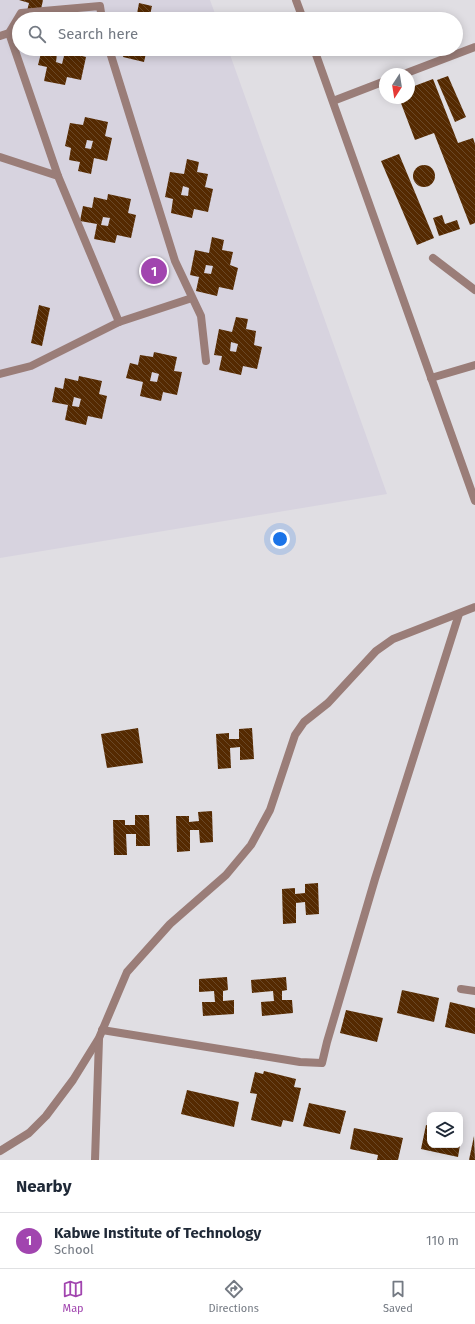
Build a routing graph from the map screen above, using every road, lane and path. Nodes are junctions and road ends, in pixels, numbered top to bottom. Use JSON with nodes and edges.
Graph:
{"nodes":[{"id":1,"x":296,"y":0,"type":"edge"},
{"id":2,"x":32,"y":12,"type":"edge"},
{"id":3,"x":101,"y":12,"type":"edge"},
{"id":4,"x":300,"y":12,"type":"edge"},
{"id":5,"x":12,"y":28,"type":"edge"},
{"id":6,"x":9,"y":33,"type":"junction"},
{"id":7,"x":0,"y":36,"type":"edge"},
{"id":8,"x":12,"y":42,"type":"edge"},
{"id":9,"x":475,"y":47,"type":"edge"},
{"id":10,"x":463,"y":52,"type":"edge"},
{"id":11,"x":17,"y":56,"type":"edge"},
{"id":12,"x":111,"y":56,"type":"edge"},
{"id":13,"x":317,"y":56,"type":"edge"},
{"id":14,"x":451,"y":56,"type":"edge"},
{"id":15,"x":415,"y":70,"type":"edge"},
{"id":16,"x":379,"y":83,"type":"edge"},
{"id":17,"x":333,"y":101,"type":"junction"},
{"id":18,"x":0,"y":157,"type":"edge"},
{"id":19,"x":58,"y":176,"type":"junction"},
{"id":20,"x":433,"y":258,"type":"dead end"},
{"id":21,"x":475,"y":290,"type":"edge"},
{"id":22,"x":192,"y":298,"type":"junction"},
{"id":23,"x":119,"y":322,"type":"junction"},
{"id":24,"x":206,"y":361,"type":"dead end"},
{"id":25,"x":475,"y":365,"type":"edge"},
{"id":26,"x":0,"y":374,"type":"edge"},
{"id":27,"x":431,"y":378,"type":"junction"},
{"id":28,"x":475,"y":501,"type":"edge"},
{"id":29,"x":475,"y":607,"type":"edge"},
{"id":30,"x":459,"y":614,"type":"junction"},
{"id":31,"x":461,"y":989,"type":"dead end"},
{"id":32,"x":475,"y":991,"type":"edge"},
{"id":33,"x":101,"y":1034,"type":"junction"},
{"id":34,"x":0,"y":1151,"type":"edge"},
{"id":35,"x":95,"y":1160,"type":"edge"}],
"edges":[{"from":1,"to":4,"type":"street"},
{"from":2,"to":3,"type":"street"},
{"from":5,"to":6,"type":"street"},
{"from":6,"to":7,"type":"street"},
{"from":6,"to":8,"type":"street"},
{"from":9,"to":10,"type":"street"},
{"from":11,"to":19,"type":"street"},
{"from":12,"to":22,"type":"street"},
{"from":13,"to":17,"type":"street"},
{"from":14,"to":15,"type":"street"},
{"from":16,"to":17,"type":"street"},
{"from":17,"to":27,"type":"street"},
{"from":18,"to":19,"type":"street"},
{"from":19,"to":23,"type":"street"},
{"from":20,"to":21,"type":"street"},
{"from":22,"to":23,"type":"street"},
{"from":22,"to":24,"type":"street"},
{"from":23,"to":26,"type":"street"},
{"from":25,"to":27,"type":"street"},
{"from":27,"to":28,"type":"street"},
{"from":29,"to":30,"type":"street"},
{"from":30,"to":33,"type":"street"},
{"from":30,"to":33,"type":"street"},
{"from":31,"to":32,"type":"street"},
{"from":33,"to":34,"type":"street"},
{"from":33,"to":35,"type":"street"}]}
